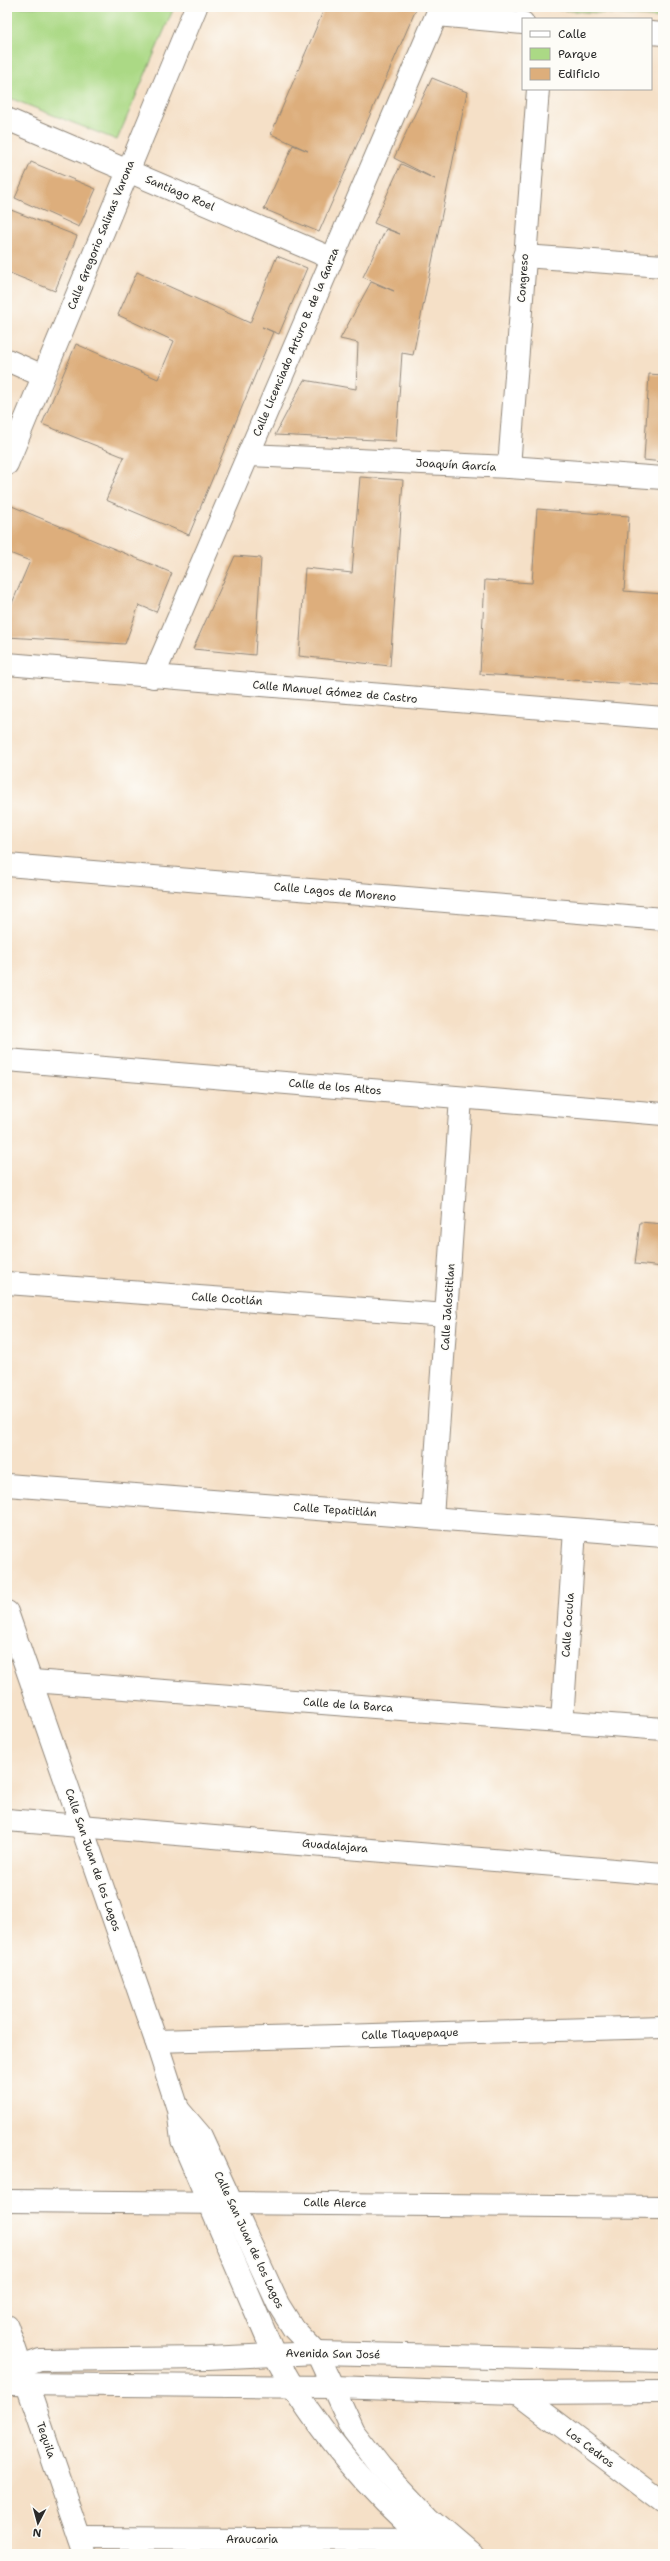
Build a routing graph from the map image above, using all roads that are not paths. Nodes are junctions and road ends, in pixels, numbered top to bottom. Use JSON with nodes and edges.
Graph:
{"nodes":[{"id":1,"x":196,"y":7,"type":"edge"},
{"id":2,"x":438,"y":11,"type":"edge"},
{"id":3,"x":522,"y":23,"type":"edge"},
{"id":4,"x":652,"y":33,"type":"edge"},
{"id":5,"x":663,"y":34,"type":"edge"},
{"id":6,"x":538,"y":90,"type":"edge"},
{"id":7,"x":7,"y":118,"type":"edge"},
{"id":8,"x":128,"y":171,"type":"junction"},
{"id":9,"x":524,"y":256,"type":"junction"},
{"id":10,"x":331,"y":258,"type":"junction"},
{"id":11,"x":663,"y":266,"type":"edge"},
{"id":12,"x":7,"y":360,"type":"edge"},
{"id":13,"x":43,"y":376,"type":"junction"},
{"id":14,"x":248,"y":455,"type":"junction"},
{"id":15,"x":7,"y":464,"type":"edge"},
{"id":16,"x":509,"y":467,"type":"junction"},
{"id":17,"x":663,"y":478,"type":"edge"},
{"id":18,"x":7,"y":664,"type":"edge"},
{"id":19,"x":154,"y":677,"type":"junction"},
{"id":20,"x":663,"y":718,"type":"edge"},
{"id":21,"x":7,"y":865,"type":"edge"},
{"id":22,"x":663,"y":919,"type":"edge"},
{"id":23,"x":7,"y":1060,"type":"edge"},
{"id":24,"x":461,"y":1098,"type":"junction"},
{"id":25,"x":663,"y":1114,"type":"edge"},
{"id":26,"x":7,"y":1283,"type":"edge"},
{"id":27,"x":447,"y":1315,"type":"junction"},
{"id":28,"x":7,"y":1485,"type":"edge"},
{"id":29,"x":432,"y":1517,"type":"junction"},
{"id":30,"x":575,"y":1530,"type":"junction"},
{"id":31,"x":663,"y":1536,"type":"edge"},
{"id":32,"x":7,"y":1612,"type":"edge"},
{"id":33,"x":33,"y":1681,"type":"junction"},
{"id":34,"x":562,"y":1721,"type":"junction"},
{"id":35,"x":663,"y":1729,"type":"edge"},
{"id":36,"x":7,"y":1820,"type":"edge"},
{"id":37,"x":81,"y":1824,"type":"junction"},
{"id":38,"x":663,"y":1874,"type":"edge"},
{"id":39,"x":663,"y":2027,"type":"edge"},
{"id":40,"x":156,"y":2041,"type":"junction"},
{"id":41,"x":178,"y":2109,"type":"junction"},
{"id":42,"x":7,"y":2201,"type":"edge"},
{"id":43,"x":208,"y":2202,"type":"junction"},
{"id":44,"x":232,"y":2202,"type":"junction"},
{"id":45,"x":663,"y":2207,"type":"edge"},
{"id":46,"x":7,"y":2326,"type":"edge"},
{"id":47,"x":317,"y":2353,"type":"junction"},
{"id":48,"x":274,"y":2354,"type":"junction"},
{"id":49,"x":663,"y":2361,"type":"edge"},
{"id":50,"x":16,"y":2378,"type":"edge"},
{"id":51,"x":333,"y":2387,"type":"junction"},
{"id":52,"x":292,"y":2388,"type":"junction"},
{"id":53,"x":663,"y":2392,"type":"edge"},
{"id":54,"x":518,"y":2393,"type":"junction"},
{"id":55,"x":663,"y":2503,"type":"edge"},
{"id":56,"x":425,"y":2540,"type":"junction"},
{"id":57,"x":82,"y":2546,"type":"edge"},
{"id":58,"x":443,"y":2554,"type":"edge"},
{"id":59,"x":471,"y":2554,"type":"edge"}],
"edges":[{"from":1,"to":8,"type":"street","name":"Calle Gregorio Salinas Varona"},
{"from":2,"to":3,"type":"street"},
{"from":2,"to":10,"type":"street","name":"Calle Licenciado Arturo B. de la Garza"},
{"from":4,"to":5,"type":"street"},
{"from":6,"to":9,"type":"street","name":"Congreso"},
{"from":7,"to":8,"type":"street","name":"Santiago Roel"},
{"from":8,"to":10,"type":"street","name":"Santiago Roel"},
{"from":8,"to":13,"type":"street","name":"Calle Gregorio Salinas Varona"},
{"from":9,"to":11,"type":"street"},
{"from":9,"to":16,"type":"street","name":"Congreso"},
{"from":10,"to":14,"type":"street","name":"Calle Licenciado Arturo B. de la Garza"},
{"from":12,"to":13,"type":"street"},
{"from":13,"to":15,"type":"street","name":"Calle Gregorio Salinas Varona"},
{"from":14,"to":16,"type":"street","name":"Joaquín García"},
{"from":14,"to":19,"type":"street","name":"Calle Licenciado Arturo B. de la Garza"},
{"from":16,"to":17,"type":"street","name":"Joaquín García"},
{"from":18,"to":19,"type":"street","name":"Calle Manuel Gómez de Castro"},
{"from":19,"to":20,"type":"street","name":"Calle Manuel Gómez de Castro"},
{"from":21,"to":22,"type":"street","name":"Calle Lagos de Moreno"},
{"from":23,"to":24,"type":"street","name":"Calle de los Altos"},
{"from":24,"to":25,"type":"street","name":"Calle de los Altos"},
{"from":24,"to":27,"type":"street","name":"Calle Jalostitlan"},
{"from":26,"to":27,"type":"street","name":"Calle Ocotlán"},
{"from":27,"to":29,"type":"street","name":"Calle Jalostitlan"},
{"from":28,"to":29,"type":"street","name":"Calle Tepatitlán"},
{"from":29,"to":30,"type":"street","name":"Calle Tepatitlán"},
{"from":30,"to":31,"type":"street","name":"Calle Tepatitlán"},
{"from":30,"to":34,"type":"street","name":"Calle Cocula"},
{"from":32,"to":33,"type":"street","name":"Calle San Juan de los Lagos"},
{"from":33,"to":34,"type":"street","name":"Calle de la Barca"},
{"from":33,"to":37,"type":"street","name":"Calle San Juan de los Lagos"},
{"from":34,"to":35,"type":"street","name":"Calle de la Barca"},
{"from":36,"to":37,"type":"street","name":"Guadalajara"},
{"from":37,"to":38,"type":"street","name":"Guadalajara"},
{"from":37,"to":40,"type":"street","name":"Calle San Juan de los Lagos"},
{"from":39,"to":40,"type":"street","name":"Calle Tlaquepaque"},
{"from":40,"to":41,"type":"street","name":"Calle San Juan de los Lagos"},
{"from":41,"to":43,"type":"street","name":"Calle San Juan de los Lagos"},
{"from":41,"to":44,"type":"street","name":"Calle San Juan de los Lagos"},
{"from":42,"to":43,"type":"street","name":"Calle Alerce"},
{"from":43,"to":44,"type":"street","name":"Calle Alerce"},
{"from":43,"to":48,"type":"street","name":"Calle San Juan de los Lagos"},
{"from":44,"to":45,"type":"street","name":"Calle Alerce"},
{"from":44,"to":47,"type":"street","name":"Calle San Juan de los Lagos"},
{"from":46,"to":50,"type":"street","name":"Tequila"},
{"from":47,"to":48,"type":"street","name":"Avenida San José"},
{"from":47,"to":49,"type":"street","name":"Avenida San José"},
{"from":47,"to":51,"type":"street","name":"Calle San Juan de los Lagos"},
{"from":48,"to":50,"type":"street","name":"Avenida San José"},
{"from":48,"to":52,"type":"street","name":"Calle San Juan de los Lagos"},
{"from":50,"to":52,"type":"street"},
{"from":50,"to":57,"type":"street","name":"Tequila"},
{"from":51,"to":52,"type":"street"},
{"from":51,"to":54,"type":"street"},
{"from":51,"to":59,"type":"street","name":"Calle San Juan de los Lagos"},
{"from":52,"to":56,"type":"street","name":"Calle San Juan de los Lagos"},
{"from":53,"to":54,"type":"street"},
{"from":54,"to":55,"type":"street","name":"Los Cedros"},
{"from":56,"to":57,"type":"street","name":"Araucaria"},
{"from":56,"to":58,"type":"street","name":"Calle San Juan de los Lagos"}]}
